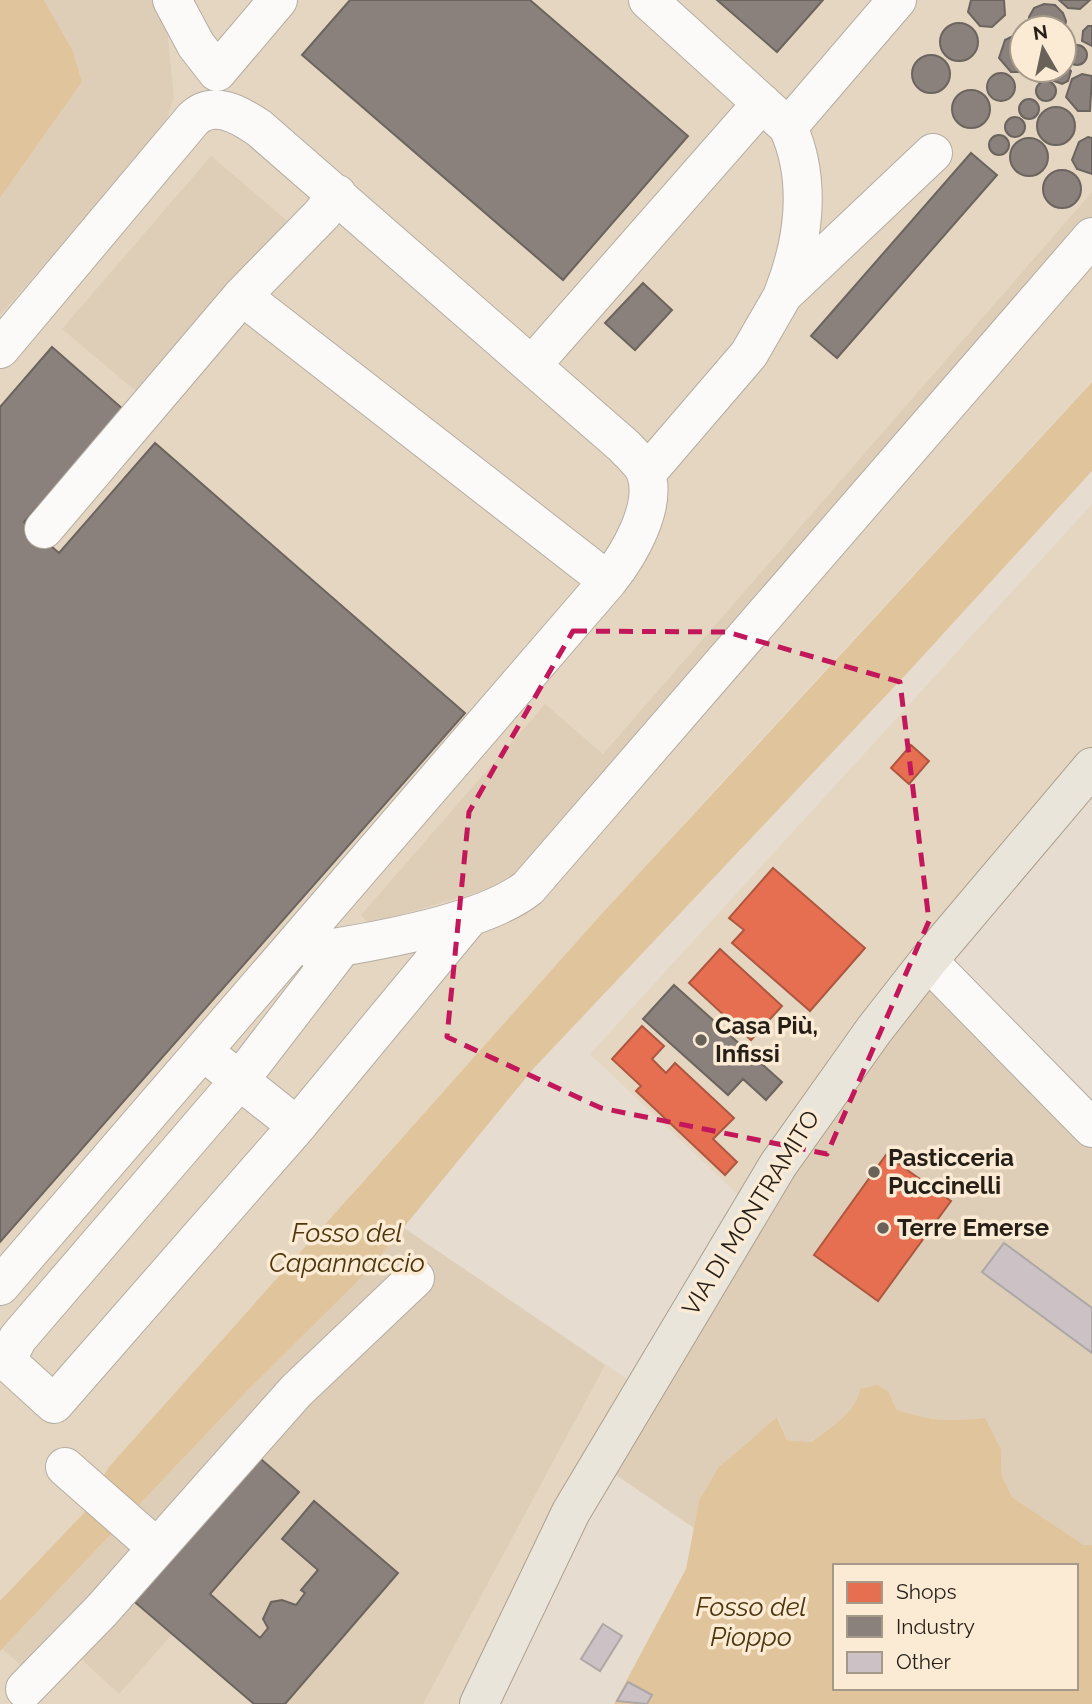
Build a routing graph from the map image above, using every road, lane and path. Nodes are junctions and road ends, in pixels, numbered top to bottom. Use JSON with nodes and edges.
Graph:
{"nodes":[{"id":1,"x":172,"y":0,"type":"edge"},
{"id":2,"x":278,"y":0,"type":"edge"},
{"id":3,"x":648,"y":0,"type":"edge"},
{"id":4,"x":897,"y":0,"type":"edge"},
{"id":5,"x":217,"y":72,"type":"junction"},
{"id":6,"x":221,"y":110,"type":"junction"},
{"id":7,"x":775,"y":115,"type":"junction"},
{"id":8,"x":933,"y":153,"type":"dead end"},
{"id":9,"x":337,"y":194,"type":"junction"},
{"id":10,"x":1092,"y":237,"type":"edge"},
{"id":11,"x":783,"y":295,"type":"junction"},
{"id":12,"x":242,"y":296,"type":"junction"},
{"id":13,"x":0,"y":349,"type":"edge"},
{"id":14,"x":533,"y":364,"type":"junction"},
{"id":15,"x":646,"y":474,"type":"junction"},
{"id":16,"x":44,"y":529,"type":"dead end"},
{"id":17,"x":608,"y":581,"type":"junction"},
{"id":18,"x":1092,"y":767,"type":"edge"},
{"id":19,"x":469,"y":918,"type":"junction"},
{"id":20,"x":342,"y":947,"type":"junction"},
{"id":21,"x":286,"y":956,"type":"junction"},
{"id":22,"x":928,"y":961,"type":"junction"},
{"id":23,"x":203,"y":1051,"type":"junction"},
{"id":24,"x":239,"y":1081,"type":"junction"},
{"id":25,"x":297,"y":1126,"type":"junction"},
{"id":26,"x":1092,"y":1128,"type":"edge"},
{"id":27,"x":415,"y":1278,"type":"dead end"},
{"id":28,"x":0,"y":1286,"type":"edge"},
{"id":29,"x":65,"y":1466,"type":"dead end"},
{"id":30,"x":157,"y":1548,"type":"junction"},
{"id":31,"x":23,"y":1686,"type":"edge"},
{"id":32,"x":479,"y":1704,"type":"edge"}],
"edges":[{"from":1,"to":5,"type":"street"},
{"from":2,"to":5,"type":"street"},
{"from":3,"to":7,"type":"street"},
{"from":4,"to":7,"type":"street"},
{"from":5,"to":6,"type":"street"},
{"from":6,"to":9,"type":"street"},
{"from":6,"to":13,"type":"street"},
{"from":7,"to":11,"type":"street"},
{"from":7,"to":14,"type":"street"},
{"from":8,"to":11,"type":"street"},
{"from":9,"to":12,"type":"street"},
{"from":9,"to":14,"type":"street"},
{"from":10,"to":19,"type":"street"},
{"from":11,"to":15,"type":"street"},
{"from":12,"to":16,"type":"street"},
{"from":12,"to":17,"type":"street"},
{"from":14,"to":15,"type":"street"},
{"from":15,"to":17,"type":"street"},
{"from":17,"to":21,"type":"street"},
{"from":18,"to":22,"type":"main road","name":"VIA DI MONTRAMITO"},
{"from":19,"to":20,"type":"street"},
{"from":19,"to":25,"type":"street"},
{"from":20,"to":21,"type":"street"},
{"from":20,"to":24,"type":"street"},
{"from":21,"to":23,"type":"street"},
{"from":22,"to":26,"type":"street"},
{"from":22,"to":32,"type":"main road","name":"VIA DI MONTRAMITO"},
{"from":23,"to":24,"type":"street"},
{"from":23,"to":28,"type":"street"},
{"from":24,"to":25,"type":"street"},
{"from":24,"to":25,"type":"street"},
{"from":27,"to":30,"type":"street"},
{"from":29,"to":30,"type":"street"},
{"from":30,"to":31,"type":"street"}]}
